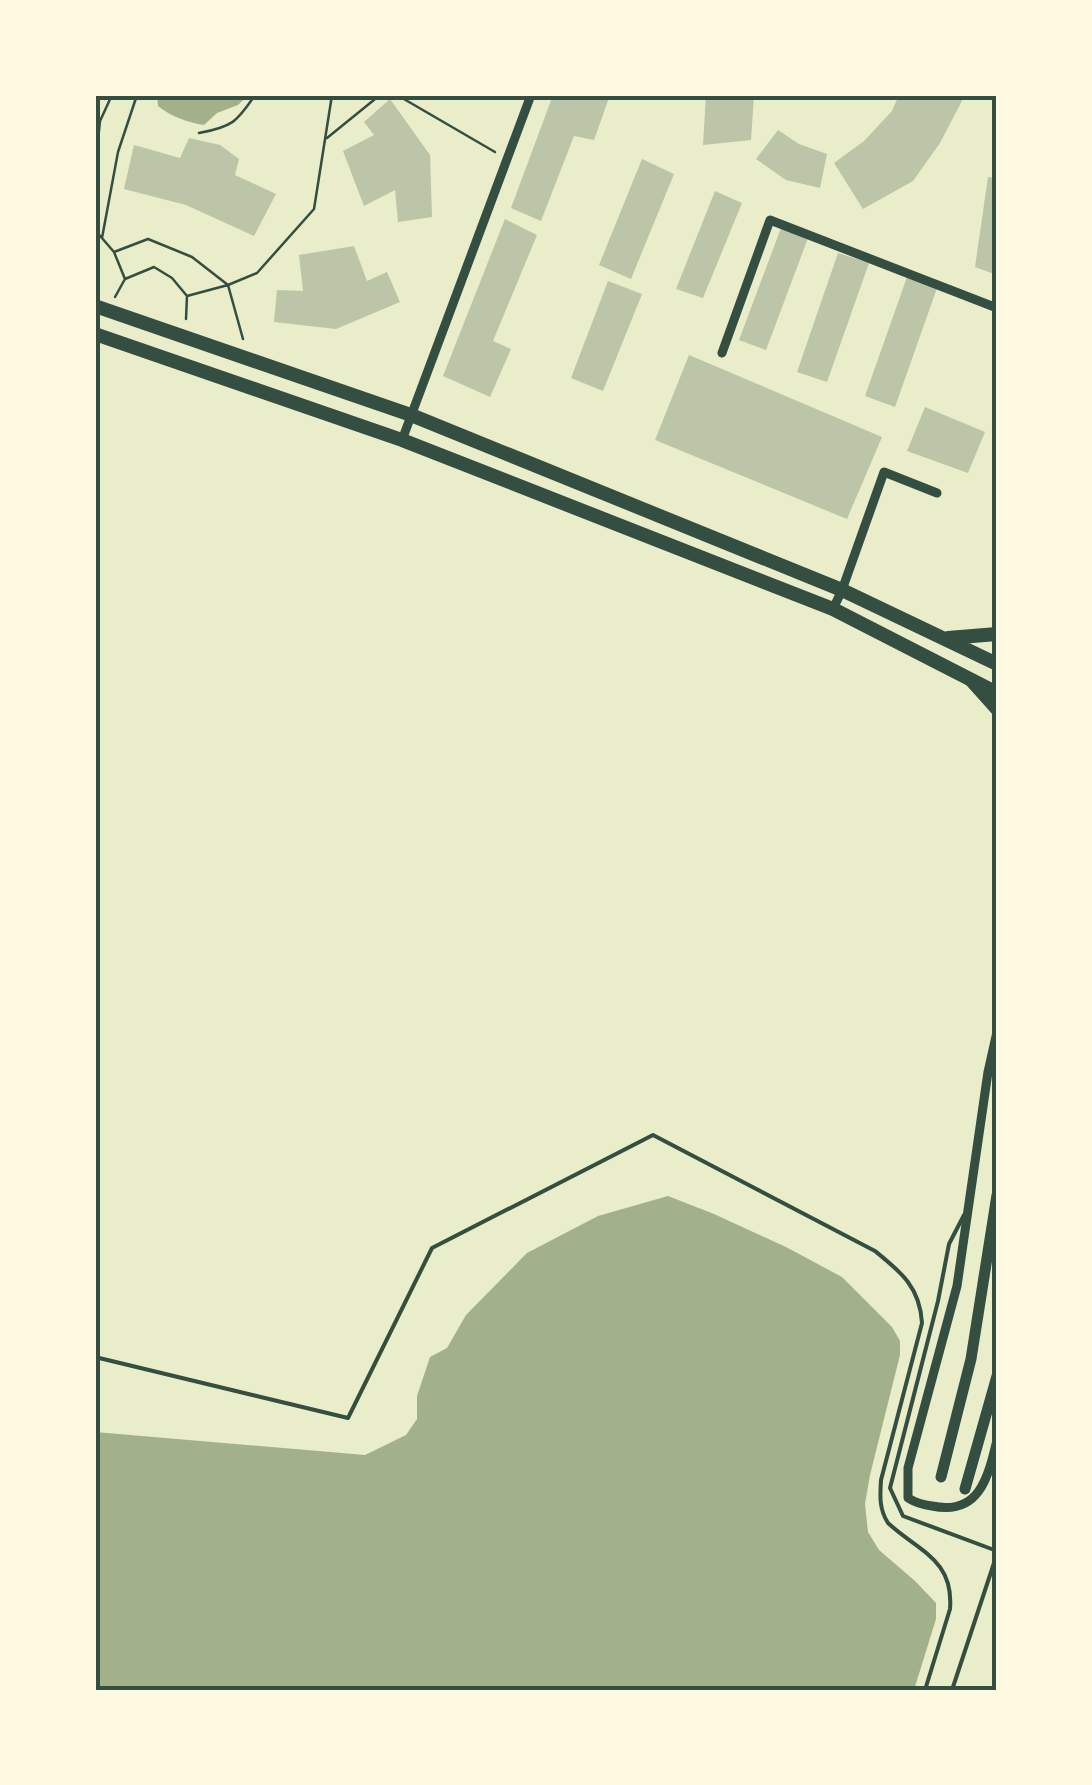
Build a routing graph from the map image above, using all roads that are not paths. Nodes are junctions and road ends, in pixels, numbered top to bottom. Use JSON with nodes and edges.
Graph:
{"nodes":[{"id":1,"x":531,"y":95,"type":"edge"},
{"id":2,"x":101,"y":308,"type":"edge"},
{"id":3,"x":997,"y":308,"type":"edge"},
{"id":4,"x":95,"y":334,"type":"edge"},
{"id":5,"x":722,"y":352,"type":"dead end"},
{"id":6,"x":411,"y":415,"type":"junction"},
{"id":7,"x":402,"y":440,"type":"junction"},
{"id":8,"x":937,"y":493,"type":"dead end"},
{"id":9,"x":842,"y":590,"type":"junction"},
{"id":10,"x":833,"y":609,"type":"junction"},
{"id":11,"x":997,"y":634,"type":"edge"},
{"id":12,"x":944,"y":638,"type":"junction"},
{"id":13,"x":997,"y":664,"type":"edge"},
{"id":14,"x":964,"y":675,"type":"junction"},
{"id":15,"x":997,"y":693,"type":"edge"},
{"id":16,"x":997,"y":711,"type":"edge"},
{"id":17,"x":997,"y":1032,"type":"edge"},
{"id":18,"x":997,"y":1194,"type":"edge"},
{"id":19,"x":969,"y":1205,"type":"junction"},
{"id":20,"x":95,"y":1356,"type":"edge"},
{"id":21,"x":997,"y":1376,"type":"edge"},
{"id":22,"x":997,"y":1440,"type":"edge"},
{"id":23,"x":941,"y":1477,"type":"dead end"},
{"id":24,"x":966,"y":1489,"type":"dead end"},
{"id":25,"x":997,"y":1553,"type":"edge"},
{"id":26,"x":925,"y":1690,"type":"edge"},
{"id":27,"x":952,"y":1690,"type":"edge"}],
"edges":[{"from":1,"to":6,"type":"street"},
{"from":2,"to":6,"type":"main road"},
{"from":3,"to":5,"type":"street"},
{"from":4,"to":7,"type":"main road"},
{"from":6,"to":7,"type":"street"},
{"from":6,"to":9,"type":"main road"},
{"from":7,"to":10,"type":"main road"},
{"from":8,"to":9,"type":"street"},
{"from":9,"to":10,"type":"street"},
{"from":9,"to":12,"type":"main road"},
{"from":10,"to":14,"type":"main road"},
{"from":11,"to":12,"type":"main road"},
{"from":12,"to":13,"type":"main road"},
{"from":14,"to":15,"type":"main road"},
{"from":14,"to":16,"type":"main road"},
{"from":17,"to":19,"type":"street"},
{"from":18,"to":23,"type":"main road"},
{"from":19,"to":22,"type":"street"},
{"from":19,"to":25,"type":"lane"},
{"from":20,"to":26,"type":"lane"},
{"from":21,"to":24,"type":"main road"},
{"from":25,"to":27,"type":"lane"}]}
